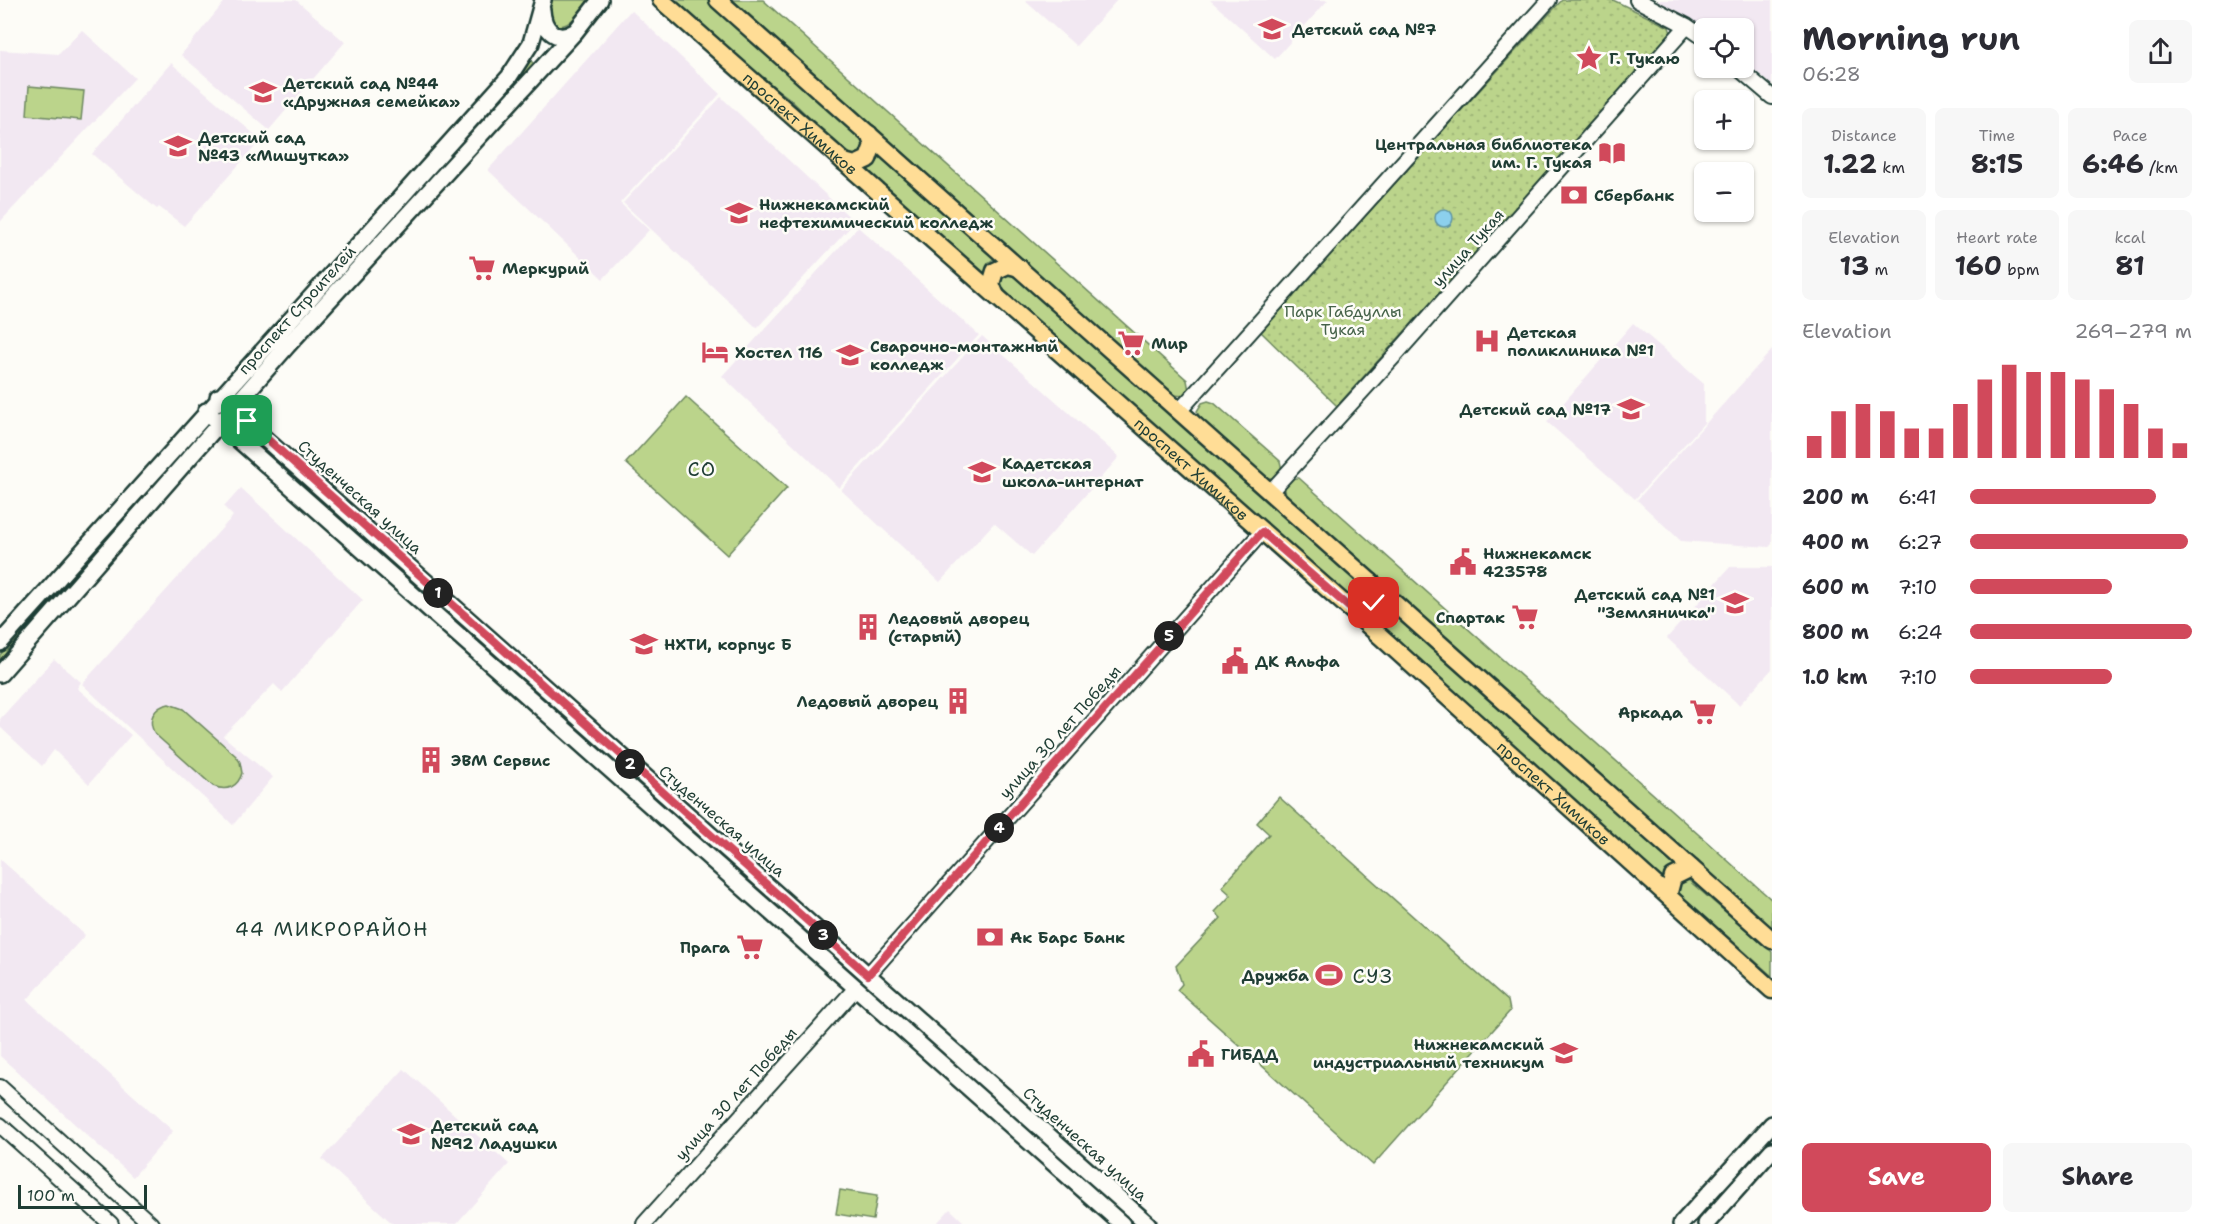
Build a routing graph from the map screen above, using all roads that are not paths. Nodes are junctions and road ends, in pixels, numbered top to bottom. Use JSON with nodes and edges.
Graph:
{"nodes":[{"id":1,"x":600,"y":0,"type":"edge"},
{"id":2,"x":660,"y":0,"type":"edge"},
{"id":3,"x":718,"y":0,"type":"edge"},
{"id":4,"x":1549,"y":0,"type":"edge"},
{"id":5,"x":1637,"y":0,"type":"edge"},
{"id":6,"x":542,"y":2,"type":"edge"},
{"id":7,"x":1687,"y":26,"type":"junction"},
{"id":8,"x":1694,"y":31,"type":"edge"},
{"id":9,"x":574,"y":32,"type":"junction"},
{"id":10,"x":524,"y":57,"type":"junction"},
{"id":11,"x":540,"y":69,"type":"junction"},
{"id":12,"x":1750,"y":78,"type":"edge"},
{"id":13,"x":1772,"y":97,"type":"edge"},
{"id":14,"x":869,"y":134,"type":"junction"},
{"id":15,"x":844,"y":162,"type":"junction"},
{"id":16,"x":1021,"y":269,"type":"junction"},
{"id":17,"x":997,"y":297,"type":"junction"},
{"id":18,"x":219,"y":397,"type":"junction"},
{"id":19,"x":232,"y":409,"type":"junction"},
{"id":20,"x":1180,"y":410,"type":"junction"},
{"id":21,"x":206,"y":411,"type":"junction"},
{"id":22,"x":220,"y":423,"type":"junction"},
{"id":23,"x":1271,"y":491,"type":"junction"},
{"id":24,"x":1262,"y":532,"type":"junction"},
{"id":25,"x":1370,"y":581,"type":"junction"},
{"id":26,"x":1348,"y":608,"type":"junction"},
{"id":27,"x":0,"y":643,"type":"edge"},
{"id":28,"x":0,"y":674,"type":"edge"},
{"id":29,"x":543,"y":688,"type":"junction"},
{"id":30,"x":557,"y":700,"type":"junction"},
{"id":31,"x":534,"y":701,"type":"junction"},
{"id":32,"x":548,"y":713,"type":"junction"},
{"id":33,"x":1691,"y":868,"type":"junction"},
{"id":34,"x":1668,"y":896,"type":"junction"},
{"id":35,"x":1772,"y":940,"type":"edge"},
{"id":36,"x":868,"y":975,"type":"junction"},
{"id":37,"x":855,"y":989,"type":"junction"},
{"id":38,"x":1772,"y":990,"type":"edge"},
{"id":39,"x":964,"y":1060,"type":"junction"},
{"id":40,"x":955,"y":1075,"type":"junction"},
{"id":41,"x":0,"y":1087,"type":"edge"},
{"id":42,"x":1772,"y":1124,"type":"edge"},
{"id":43,"x":0,"y":1125,"type":"edge"},
{"id":44,"x":1772,"y":1150,"type":"edge"},
{"id":45,"x":1736,"y":1164,"type":"junction"},
{"id":46,"x":1086,"y":1169,"type":"junction"},
{"id":47,"x":1749,"y":1176,"type":"junction"},
{"id":48,"x":1075,"y":1181,"type":"junction"},
{"id":49,"x":111,"y":1224,"type":"edge"},
{"id":50,"x":151,"y":1224,"type":"edge"},
{"id":51,"x":644,"y":1224,"type":"edge"},
{"id":52,"x":1122,"y":1224,"type":"edge"},
{"id":53,"x":1148,"y":1224,"type":"edge"},
{"id":54,"x":1681,"y":1224,"type":"edge"},
{"id":55,"x":1706,"y":1224,"type":"edge"}],
"edges":[{"from":1,"to":9,"type":"main road","name":"проспект Строителей"},
{"from":2,"to":15,"type":"main road","name":"проспект Химиков"},
{"from":3,"to":14,"type":"main road"},
{"from":4,"to":20,"type":"street"},
{"from":5,"to":7,"type":"street"},
{"from":6,"to":9,"type":"main road"},
{"from":6,"to":10,"type":"main road","name":"проспект Строителей"},
{"from":7,"to":8,"type":"street"},
{"from":7,"to":23,"type":"street","name":"улица Тукая"},
{"from":9,"to":11,"type":"main road","name":"проспект Строителей"},
{"from":10,"to":11,"type":"main road"},
{"from":10,"to":18,"type":"main road","name":"проспект Строителей"},
{"from":11,"to":19,"type":"main road","name":"проспект Строителей"},
{"from":12,"to":13,"type":"street"},
{"from":14,"to":15,"type":"main road"},
{"from":14,"to":16,"type":"main road"},
{"from":15,"to":17,"type":"main road","name":"проспект Химиков"},
{"from":16,"to":17,"type":"main road"},
{"from":16,"to":20,"type":"main road"},
{"from":17,"to":24,"type":"main road","name":"проспект Химиков"},
{"from":18,"to":19,"type":"main road","name":"Студенческая улица"},
{"from":18,"to":21,"type":"main road","name":"проспект Строителей"},
{"from":19,"to":22,"type":"main road","name":"проспект Строителей"},
{"from":19,"to":29,"type":"main road","name":"Студенческая улица"},
{"from":20,"to":23,"type":"main road"},
{"from":21,"to":22,"type":"main road","name":"Студенческая улица"},
{"from":21,"to":27,"type":"main road","name":"проспект Строителей"},
{"from":22,"to":28,"type":"main road","name":"проспект Строителей"},
{"from":22,"to":31,"type":"main road","name":"Студенческая улица"},
{"from":23,"to":25,"type":"main road"},
{"from":24,"to":26,"type":"main road","name":"проспект Химиков"},
{"from":24,"to":36,"type":"street","name":"улица 30 лет Победы"},
{"from":25,"to":26,"type":"main road"},
{"from":25,"to":33,"type":"main road"},
{"from":26,"to":34,"type":"main road","name":"проспект Химиков"},
{"from":29,"to":30,"type":"main road","name":"Студенческая улица"},
{"from":29,"to":31,"type":"main road"},
{"from":30,"to":32,"type":"main road"},
{"from":30,"to":36,"type":"main road","name":"Студенческая улица"},
{"from":31,"to":32,"type":"main road","name":"Студенческая улица"},
{"from":32,"to":37,"type":"main road","name":"Студенческая улица"},
{"from":33,"to":34,"type":"main road"},
{"from":33,"to":35,"type":"main road"},
{"from":34,"to":38,"type":"main road","name":"проспект Химиков"},
{"from":36,"to":37,"type":"main road","name":"улица 30 лет Победы"},
{"from":36,"to":39,"type":"main road","name":"Студенческая улица"},
{"from":37,"to":40,"type":"main road","name":"Студенческая улица"},
{"from":37,"to":51,"type":"street","name":"улица 30 лет Победы"},
{"from":39,"to":40,"type":"main road"},
{"from":39,"to":46,"type":"main road","name":"Студенческая улица"},
{"from":40,"to":48,"type":"main road","name":"Студенческая улица"},
{"from":41,"to":50,"type":"street"},
{"from":42,"to":45,"type":"main road"},
{"from":43,"to":49,"type":"street"},
{"from":44,"to":47,"type":"main road"},
{"from":45,"to":47,"type":"main road"},
{"from":45,"to":54,"type":"main road"},
{"from":46,"to":48,"type":"main road"},
{"from":46,"to":53,"type":"main road","name":"Студенческая улица"},
{"from":47,"to":55,"type":"main road"},
{"from":48,"to":52,"type":"main road","name":"Студенческая улица"}]}
